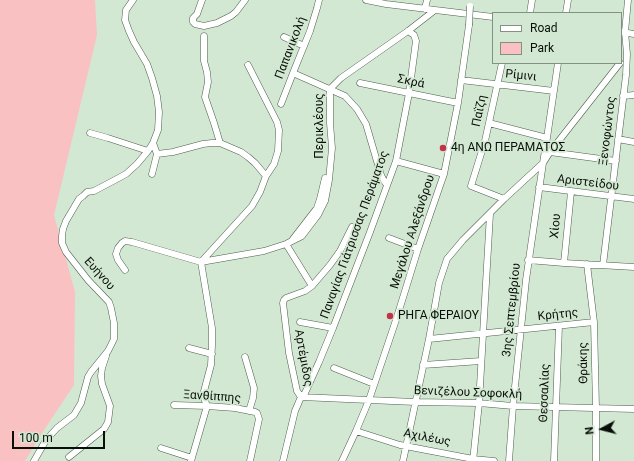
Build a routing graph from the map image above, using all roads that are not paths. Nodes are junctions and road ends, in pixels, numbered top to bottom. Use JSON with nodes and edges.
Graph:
{"nodes":[{"id":1,"x":133,"y":0,"type":"edge"},
{"id":2,"x":202,"y":0,"type":"edge"},
{"id":3,"x":245,"y":0,"type":"edge"},
{"id":4,"x":319,"y":0,"type":"edge"},
{"id":5,"x":366,"y":0,"type":"edge"},
{"id":6,"x":427,"y":0,"type":"edge"},
{"id":7,"x":532,"y":0,"type":"edge"},
{"id":8,"x":568,"y":0,"type":"edge"},
{"id":9,"x":628,"y":0,"type":"edge"},
{"id":10,"x":386,"y":2,"type":"edge"},
{"id":11,"x":470,"y":3,"type":"edge"},
{"id":12,"x":426,"y":9,"type":"junction"},
{"id":13,"x":435,"y":10,"type":"junction"},
{"id":14,"x":530,"y":12,"type":"edge"},
{"id":15,"x":566,"y":12,"type":"edge"},
{"id":16,"x":492,"y":16,"type":"edge"},
{"id":17,"x":408,"y":30,"type":"junction"},
{"id":18,"x":623,"y":32,"type":"edge"},
{"id":19,"x":634,"y":34,"type":"edge"},
{"id":20,"x":204,"y":36,"type":"dead end"},
{"id":21,"x":284,"y":37,"type":"dead end"},
{"id":22,"x":304,"y":46,"type":"junction"},
{"id":23,"x":627,"y":54,"type":"junction"},
{"id":24,"x":622,"y":60,"type":"edge"},
{"id":25,"x":502,"y":64,"type":"edge"},
{"id":26,"x":558,"y":64,"type":"edge"},
{"id":27,"x":618,"y":64,"type":"edge"},
{"id":28,"x":248,"y":65,"type":"dead end"},
{"id":29,"x":293,"y":72,"type":"junction"},
{"id":30,"x":461,"y":80,"type":"junction"},
{"id":31,"x":360,"y":83,"type":"dead end"},
{"id":32,"x":497,"y":85,"type":"junction"},
{"id":33,"x":330,"y":89,"type":"junction"},
{"id":34,"x":554,"y":91,"type":"junction"},
{"id":35,"x":409,"y":93,"type":"junction"},
{"id":36,"x":623,"y":96,"type":"junction"},
{"id":37,"x":634,"y":96,"type":"edge"},
{"id":38,"x":458,"y":103,"type":"junction"},
{"id":39,"x":281,"y":104,"type":"dead end"},
{"id":40,"x":489,"y":123,"type":"junction"},
{"id":41,"x":90,"y":133,"type":"dead end"},
{"id":42,"x":547,"y":138,"type":"junction"},
{"id":43,"x":618,"y":140,"type":"junction"},
{"id":44,"x":634,"y":142,"type":"edge"},
{"id":45,"x":153,"y":143,"type":"junction"},
{"id":46,"x":220,"y":143,"type":"junction"},
{"id":47,"x":148,"y":152,"type":"junction"},
{"id":48,"x":550,"y":152,"type":"junction"},
{"id":49,"x":157,"y":154,"type":"junction"},
{"id":50,"x":396,"y":161,"type":"junction"},
{"id":51,"x":616,"y":161,"type":"junction"},
{"id":52,"x":543,"y":162,"type":"junction"},
{"id":53,"x":152,"y":174,"type":"dead end"},
{"id":54,"x":444,"y":174,"type":"junction"},
{"id":55,"x":266,"y":176,"type":"junction"},
{"id":56,"x":387,"y":185,"type":"junction"},
{"id":57,"x":539,"y":187,"type":"junction"},
{"id":58,"x":571,"y":192,"type":"junction"},
{"id":59,"x":612,"y":197,"type":"junction"},
{"id":60,"x":504,"y":199,"type":"junction"},
{"id":61,"x":634,"y":199,"type":"edge"},
{"id":62,"x":490,"y":214,"type":"junction"},
{"id":63,"x":352,"y":227,"type":"dead end"},
{"id":64,"x":389,"y":238,"type":"dead end"},
{"id":65,"x":286,"y":244,"type":"junction"},
{"id":66,"x":418,"y":249,"type":"junction"},
{"id":67,"x":528,"y":260,"type":"junction"},
{"id":68,"x":202,"y":262,"type":"junction"},
{"id":69,"x":564,"y":263,"type":"junction"},
{"id":70,"x":587,"y":264,"type":"junction"},
{"id":71,"x":603,"y":265,"type":"junction"},
{"id":72,"x":634,"y":267,"type":"edge"},
{"id":73,"x":125,"y":270,"type":"dead end"},
{"id":74,"x":312,"y":286,"type":"junction"},
{"id":75,"x":300,"y":322,"type":"dead end"},
{"id":76,"x":594,"y":322,"type":"junction"},
{"id":77,"x":558,"y":326,"type":"junction"},
{"id":78,"x":333,"y":328,"type":"junction"},
{"id":79,"x":521,"y":330,"type":"junction"},
{"id":80,"x":483,"y":333,"type":"junction"},
{"id":81,"x":428,"y":339,"type":"junction"},
{"id":82,"x":189,"y":348,"type":"dead end"},
{"id":83,"x":108,"y":351,"type":"junction"},
{"id":84,"x":212,"y":354,"type":"junction"},
{"id":85,"x":245,"y":357,"type":"dead end"},
{"id":86,"x":481,"y":361,"type":"junction"},
{"id":87,"x":423,"y":364,"type":"junction"},
{"id":88,"x":334,"y":368,"type":"dead end"},
{"id":89,"x":374,"y":384,"type":"junction"},
{"id":90,"x":301,"y":397,"type":"junction"},
{"id":91,"x":369,"y":400,"type":"junction"},
{"id":92,"x":415,"y":402,"type":"junction"},
{"id":93,"x":479,"y":403,"type":"junction"},
{"id":94,"x":174,"y":405,"type":"dead end"},
{"id":95,"x":207,"y":406,"type":"junction"},
{"id":96,"x":513,"y":406,"type":"junction"},
{"id":97,"x":555,"y":407,"type":"junction"},
{"id":98,"x":596,"y":408,"type":"junction"},
{"id":99,"x":634,"y":409,"type":"edge"},
{"id":100,"x":249,"y":411,"type":"junction"},
{"id":101,"x":356,"y":431,"type":"junction"},
{"id":102,"x":406,"y":446,"type":"junction"},
{"id":103,"x":161,"y":448,"type":"dead end"},
{"id":104,"x":69,"y":457,"type":"dead end"},
{"id":105,"x":192,"y":460,"type":"edge"},
{"id":106,"x":473,"y":460,"type":"edge"},
{"id":107,"x":34,"y":461,"type":"edge"},
{"id":108,"x":250,"y":461,"type":"edge"},
{"id":109,"x":283,"y":461,"type":"edge"},
{"id":110,"x":342,"y":461,"type":"edge"},
{"id":111,"x":404,"y":461,"type":"edge"},
{"id":112,"x":494,"y":461,"type":"edge"},
{"id":113,"x":509,"y":461,"type":"edge"},
{"id":114,"x":554,"y":461,"type":"edge"},
{"id":115,"x":596,"y":461,"type":"edge"}],
"edges":[{"from":1,"to":45,"type":"street","name":"Ευήνου"},
{"from":2,"to":3,"type":"street"},
{"from":4,"to":22,"type":"street","name":"Παπανικολή"},
{"from":5,"to":10,"type":"street"},
{"from":6,"to":12,"type":"street"},
{"from":7,"to":14,"type":"street"},
{"from":8,"to":15,"type":"street"},
{"from":9,"to":18,"type":"street","name":"Ξενοφώντος"},
{"from":10,"to":12,"type":"street"},
{"from":11,"to":30,"type":"street","name":"Μεγάλου Αλεξάνδρου","bridge":true},
{"from":12,"to":13,"type":"street"},
{"from":13,"to":16,"type":"street"},
{"from":13,"to":17,"type":"street","name":"Περικλέους"},
{"from":17,"to":33,"type":"street","name":"Περικλέους"},
{"from":17,"to":35,"type":"street","name":"Παναγίας Γιάτρισσας Περάματος"},
{"from":18,"to":19,"type":"street"},
{"from":18,"to":23,"type":"street","name":"Ξενοφώντος"},
{"from":20,"to":46,"type":"street"},
{"from":21,"to":22,"type":"street"},
{"from":22,"to":29,"type":"street","name":"Παπανικολή"},
{"from":23,"to":24,"type":"street"},
{"from":23,"to":36,"type":"street","name":"Ξενοφώντος"},
{"from":25,"to":32,"type":"street","name":"Παΐζη"},
{"from":26,"to":34,"type":"street","name":"3ης Σεπτεμβρίου"},
{"from":27,"to":48,"type":"street"},
{"from":28,"to":55,"type":"street"},
{"from":29,"to":33,"type":"street"},
{"from":29,"to":39,"type":"street","name":"Παπανικολή"},
{"from":30,"to":32,"type":"street","name":"Ρίμινι"},
{"from":30,"to":38,"type":"street","name":"Μεγάλου Αλεξάνδρου"},
{"from":31,"to":35,"type":"street","name":"Σκρά"},
{"from":32,"to":34,"type":"street","name":"Ρίμινι"},
{"from":32,"to":40,"type":"street","name":"Παΐζη"},
{"from":33,"to":56,"type":"street"},
{"from":33,"to":65,"type":"street","name":"Περικλέους"},
{"from":34,"to":42,"type":"street","name":"3ης Σεπτεμβρίου"},
{"from":35,"to":38,"type":"street","name":"Σκρά"},
{"from":35,"to":50,"type":"street","name":"Παναγίας Γιάτρισσας Περάματος"},
{"from":36,"to":37,"type":"street"},
{"from":36,"to":43,"type":"street","name":"Ξενοφώντος"},
{"from":38,"to":54,"type":"street","name":"Μεγάλου Αλεξάνδρου"},
{"from":40,"to":42,"type":"street"},
{"from":40,"to":60,"type":"street","name":"Παΐζη"},
{"from":41,"to":47,"type":"street"},
{"from":42,"to":52,"type":"street","name":"3ης Σεπτεμβρίου"},
{"from":43,"to":44,"type":"street"},
{"from":43,"to":51,"type":"street","name":"Ξενοφώντος"},
{"from":45,"to":47,"type":"street","name":"Ευήνου"},
{"from":45,"to":49,"type":"street"},
{"from":46,"to":49,"type":"street"},
{"from":46,"to":55,"type":"street"},
{"from":47,"to":83,"type":"street","name":"Ευήνου"},
{"from":48,"to":51,"type":"street"},
{"from":48,"to":52,"type":"street"},
{"from":49,"to":53,"type":"street"},
{"from":50,"to":54,"type":"street"},
{"from":50,"to":56,"type":"street","name":"Παναγίας Γιάτρισσας Περάματος"},
{"from":51,"to":59,"type":"street","name":"Ξενοφώντος"},
{"from":52,"to":57,"type":"street","name":"3ης Σεπτεμβρίου"},
{"from":52,"to":60,"type":"street"},
{"from":54,"to":66,"type":"street","name":"Μεγάλου Αλεξάνδρου"},
{"from":55,"to":68,"type":"street"},
{"from":56,"to":78,"type":"street","name":"Παναγίας Γιάτρισσας Περάματος"},
{"from":57,"to":58,"type":"street","name":"Αριστείδου"},
{"from":57,"to":67,"type":"street","name":"3ης Σεπτεμβρίου"},
{"from":58,"to":59,"type":"street","name":"Αριστείδου"},
{"from":58,"to":69,"type":"street","name":"Χίου"},
{"from":59,"to":61,"type":"street","name":"Αριστείδου"},
{"from":59,"to":71,"type":"street","name":"Ξενοφώντος"},
{"from":60,"to":62,"type":"street"},
{"from":62,"to":80,"type":"street"},
{"from":62,"to":81,"type":"street"},
{"from":63,"to":74,"type":"street"},
{"from":64,"to":66,"type":"street"},
{"from":65,"to":68,"type":"street","name":"Περικλέους"},
{"from":65,"to":74,"type":"street"},
{"from":66,"to":89,"type":"street","name":"Μεγάλου Αλεξάνδρου"},
{"from":67,"to":69,"type":"street"},
{"from":67,"to":79,"type":"street","name":"3ης Σεπτεμβρίου"},
{"from":68,"to":73,"type":"street","name":"Περικλέους"},
{"from":68,"to":84,"type":"street"},
{"from":69,"to":70,"type":"street"},
{"from":70,"to":71,"type":"street"},
{"from":70,"to":76,"type":"street","name":"Θράκης"},
{"from":71,"to":72,"type":"street"},
{"from":74,"to":90,"type":"street","name":"Αρτέμιδος"},
{"from":75,"to":78,"type":"street"},
{"from":76,"to":77,"type":"street","name":"Κρήτης"},
{"from":76,"to":98,"type":"street","name":"Θράκης"},
{"from":77,"to":79,"type":"street","name":"Κρήτης"},
{"from":77,"to":97,"type":"street","name":"Θεσσαλίας"},
{"from":78,"to":90,"type":"street","name":"Παναγίας Γιάτρισσας Περάματος"},
{"from":79,"to":80,"type":"street","name":"Κρήτης"},
{"from":79,"to":96,"type":"street","name":"3ης Σεπτεμβρίου"},
{"from":80,"to":81,"type":"street","name":"Κρήτης"},
{"from":80,"to":86,"type":"street"},
{"from":81,"to":87,"type":"street"},
{"from":82,"to":84,"type":"street"},
{"from":83,"to":104,"type":"street"},
{"from":83,"to":107,"type":"street","name":"Ευήνου"},
{"from":84,"to":95,"type":"street"},
{"from":85,"to":100,"type":"street","name":"Ξανθίππης"},
{"from":86,"to":87,"type":"street"},
{"from":86,"to":93,"type":"street"},
{"from":87,"to":92,"type":"street"},
{"from":88,"to":89,"type":"street"},
{"from":89,"to":91,"type":"street","name":"Μεγάλου Αλεξάνδρου"},
{"from":90,"to":91,"type":"street","name":"Βενιζέλου Σοφοκλή"},
{"from":90,"to":109,"type":"street","name":"Αρτέμιδος"},
{"from":91,"to":92,"type":"street","name":"Βενιζέλου Σοφοκλή"},
{"from":91,"to":101,"type":"street","name":"Μεγάλου Αλεξάνδρου"},
{"from":92,"to":93,"type":"street","name":"Βενιζέλου Σοφοκλή"},
{"from":92,"to":102,"type":"street"},
{"from":93,"to":96,"type":"street","name":"Βενιζέλου Σοφοκλή"},
{"from":93,"to":106,"type":"street"},
{"from":94,"to":95,"type":"street","name":"Ξανθίππης"},
{"from":95,"to":100,"type":"street","name":"Ξανθίππης"},
{"from":95,"to":105,"type":"street"},
{"from":96,"to":97,"type":"street","name":"Βενιζέλου Σοφοκλή"},
{"from":96,"to":113,"type":"street","name":"3ης Σεπτεμβρίου"},
{"from":97,"to":98,"type":"street","name":"Βενιζέλου Σοφοκλή"},
{"from":97,"to":114,"type":"street","name":"Θεσσαλίας"},
{"from":98,"to":99,"type":"street","name":"Βενιζέλου Σοφοκλή"},
{"from":98,"to":115,"type":"street","name":"Θράκης"},
{"from":100,"to":108,"type":"street","name":"Ξανθίππης"},
{"from":101,"to":102,"type":"street","name":"Αχιλέως"},
{"from":101,"to":110,"type":"street","name":"Μεγάλου Αλεξάνδρου"},
{"from":102,"to":106,"type":"street","name":"Αχιλέως"},
{"from":102,"to":111,"type":"street"},
{"from":103,"to":105,"type":"street"},
{"from":106,"to":112,"type":"street","name":"Αχιλέως"}]}
